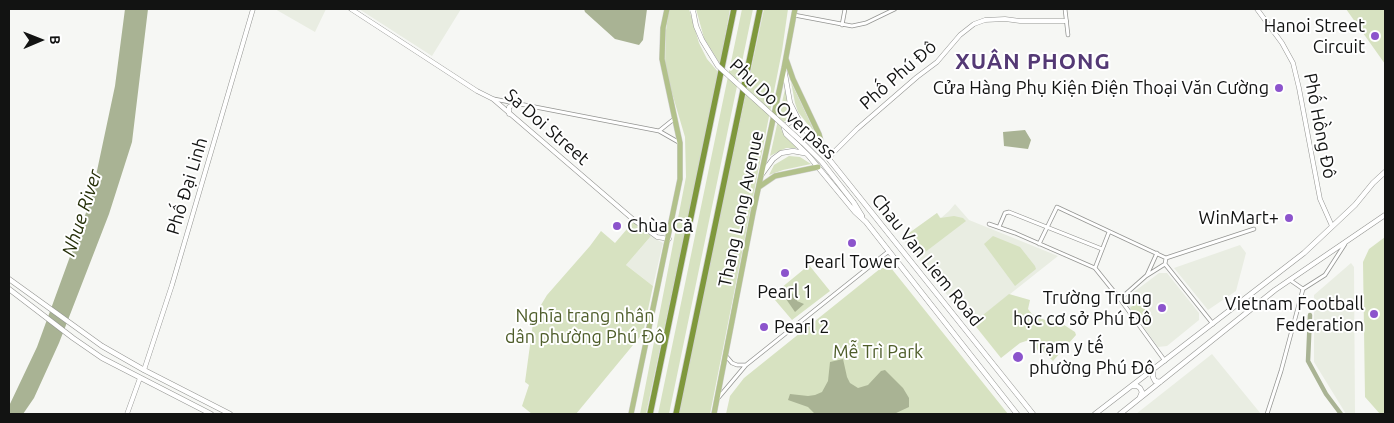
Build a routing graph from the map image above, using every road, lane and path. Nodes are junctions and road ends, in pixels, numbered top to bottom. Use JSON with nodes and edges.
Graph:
{"nodes":[{"id":1,"x":253,"y":9,"type":"edge"},
{"id":2,"x":351,"y":9,"type":"edge"},
{"id":3,"x":667,"y":9,"type":"edge"},
{"id":4,"x":734,"y":9,"type":"edge"},
{"id":5,"x":760,"y":9,"type":"edge"},
{"id":6,"x":845,"y":9,"type":"edge"},
{"id":7,"x":896,"y":9,"type":"edge"},
{"id":8,"x":1065,"y":9,"type":"edge"},
{"id":9,"x":1257,"y":9,"type":"edge"},
{"id":10,"x":693,"y":10,"type":"edge"},
{"id":11,"x":794,"y":12,"type":"edge"},
{"id":12,"x":1066,"y":21,"type":"junction"},
{"id":13,"x":842,"y":25,"type":"junction"},
{"id":14,"x":1068,"y":35,"type":"dead end"},
{"id":15,"x":786,"y":58,"type":"junction"},
{"id":16,"x":784,"y":68,"type":"junction"},
{"id":17,"x":493,"y":99,"type":"junction"},
{"id":18,"x":516,"y":103,"type":"junction"},
{"id":19,"x":509,"y":114,"type":"junction"},
{"id":20,"x":674,"y":119,"type":"junction"},
{"id":21,"x":800,"y":123,"type":"junction"},
{"id":22,"x":659,"y":131,"type":"junction"},
{"id":23,"x":680,"y":143,"type":"junction"},
{"id":24,"x":808,"y":155,"type":"junction"},
{"id":25,"x":826,"y":156,"type":"junction"},
{"id":26,"x":818,"y":167,"type":"junction"},
{"id":27,"x":1385,"y":172,"type":"edge"},
{"id":28,"x":761,"y":175,"type":"junction"},
{"id":29,"x":759,"y":187,"type":"junction"},
{"id":30,"x":1385,"y":215,"type":"edge"},
{"id":31,"x":866,"y":222,"type":"junction"},
{"id":32,"x":988,"y":224,"type":"dead end"},
{"id":33,"x":1047,"y":226,"type":"junction"},
{"id":34,"x":1332,"y":226,"type":"junction"},
{"id":35,"x":999,"y":228,"type":"junction"},
{"id":36,"x":1254,"y":229,"type":"dead end"},
{"id":37,"x":1110,"y":232,"type":"junction"},
{"id":38,"x":669,"y":239,"type":"junction"},
{"id":39,"x":1348,"y":241,"type":"junction"},
{"id":40,"x":1039,"y":244,"type":"junction"},
{"id":41,"x":1102,"y":249,"type":"junction"},
{"id":42,"x":889,"y":251,"type":"junction"},
{"id":43,"x":1157,"y":253,"type":"junction"},
{"id":44,"x":1166,"y":258,"type":"junction"},
{"id":45,"x":1165,"y":264,"type":"junction"},
{"id":46,"x":1095,"y":268,"type":"junction"},
{"id":47,"x":1146,"y":276,"type":"junction"},
{"id":48,"x":9,"y":278,"type":"edge"},
{"id":49,"x":1290,"y":280,"type":"junction"},
{"id":50,"x":9,"y":289,"type":"edge"},
{"id":51,"x":1302,"y":290,"type":"junction"},
{"id":52,"x":1120,"y":299,"type":"junction"},
{"id":53,"x":954,"y":315,"type":"junction"},
{"id":54,"x":945,"y":322,"type":"junction"},
{"id":55,"x":1212,"y":324,"type":"junction"},
{"id":56,"x":725,"y":356,"type":"junction"},
{"id":57,"x":1165,"y":361,"type":"junction"},
{"id":58,"x":746,"y":365,"type":"junction"},
{"id":59,"x":144,"y":370,"type":"junction"},
{"id":60,"x":1153,"y":370,"type":"junction"},
{"id":61,"x":140,"y":378,"type":"junction"},
{"id":62,"x":1160,"y":382,"type":"junction"},
{"id":63,"x":1132,"y":386,"type":"junction"},
{"id":64,"x":1140,"y":398,"type":"junction"},
{"id":65,"x":717,"y":400,"type":"junction"},
{"id":66,"x":127,"y":414,"type":"edge"},
{"id":67,"x":211,"y":414,"type":"edge"},
{"id":68,"x":230,"y":414,"type":"edge"},
{"id":69,"x":631,"y":414,"type":"edge"},
{"id":70,"x":650,"y":414,"type":"edge"},
{"id":71,"x":676,"y":414,"type":"edge"},
{"id":72,"x":714,"y":414,"type":"edge"},
{"id":73,"x":1017,"y":414,"type":"edge"},
{"id":74,"x":1031,"y":414,"type":"edge"},
{"id":75,"x":1095,"y":414,"type":"edge"},
{"id":76,"x":1120,"y":414,"type":"edge"},
{"id":77,"x":1267,"y":414,"type":"edge"}],
"edges":[{"from":1,"to":59,"type":"street","name":"Phố Đại Linh"},
{"from":2,"to":17,"type":"street","name":"Sa Doi Street"},
{"from":3,"to":20,"type":"main road"},
{"from":4,"to":70,"type":"highway"},
{"from":5,"to":71,"type":"highway"},
{"from":6,"to":13,"type":"street"},
{"from":7,"to":13,"type":"street"},
{"from":8,"to":12,"type":"street"},
{"from":9,"to":34,"type":"street","name":"Phố Hồng Đô"},
{"from":10,"to":31,"type":"main road","name":"Phu Do Overpass","bridge":true},
{"from":11,"to":13,"type":"street"},
{"from":11,"to":15,"type":"main road","name":"Thang Long Avenue"},
{"from":12,"to":14,"type":"street"},
{"from":12,"to":25,"type":"street","name":"Phố Phú Đô"},
{"from":15,"to":16,"type":"main road","name":"Thang Long Avenue"},
{"from":15,"to":25,"type":"main road"},
{"from":16,"to":21,"type":"main road","name":"Chau Van Liem Road"},
{"from":16,"to":28,"type":"main road","name":"Thang Long Avenue"},
{"from":17,"to":18,"type":"street"},
{"from":17,"to":19,"type":"street","name":"Sa Doi Street"},
{"from":18,"to":19,"type":"street"},
{"from":18,"to":22,"type":"street"},
{"from":19,"to":38,"type":"street","name":"Sa Doi Street"},
{"from":20,"to":22,"type":"street"},
{"from":20,"to":23,"type":"main road"},
{"from":21,"to":24,"type":"main road","name":"Chau Van Liem Road"},
{"from":21,"to":25,"type":"main road","name":"Chau Van Liem Road"},
{"from":22,"to":23,"type":"street"},
{"from":23,"to":38,"type":"main road"},
{"from":24,"to":26,"type":"main road","name":"Chau Van Liem Road"},
{"from":24,"to":28,"type":"main road"},
{"from":25,"to":53,"type":"main road","name":"Chau Van Liem Road"},
{"from":26,"to":29,"type":"main road"},
{"from":26,"to":31,"type":"main road","name":"Chau Van Liem Road"},
{"from":27,"to":34,"type":"main road"},
{"from":28,"to":29,"type":"main road","name":"Thang Long Avenue"},
{"from":29,"to":56,"type":"main road","name":"Thang Long Avenue"},
{"from":30,"to":39,"type":"main road"},
{"from":31,"to":42,"type":"main road","name":"Chau Van Liem Road"},
{"from":32,"to":35,"type":"street"},
{"from":33,"to":35,"type":"street"},
{"from":33,"to":37,"type":"street"},
{"from":33,"to":40,"type":"street"},
{"from":33,"to":41,"type":"street"},
{"from":34,"to":55,"type":"main road"},
{"from":35,"to":40,"type":"street"},
{"from":36,"to":44,"type":"street"},
{"from":37,"to":41,"type":"street"},
{"from":37,"to":43,"type":"street"},
{"from":38,"to":69,"type":"main road"},
{"from":39,"to":49,"type":"main road"},
{"from":39,"to":51,"type":"street"},
{"from":40,"to":46,"type":"street"},
{"from":41,"to":46,"type":"street"},
{"from":42,"to":54,"type":"main road","name":"Chau Van Liem Road"},
{"from":42,"to":58,"type":"street"},
{"from":43,"to":44,"type":"street"},
{"from":43,"to":47,"type":"street"},
{"from":44,"to":45,"type":"street"},
{"from":45,"to":47,"type":"street"},
{"from":45,"to":55,"type":"street"},
{"from":46,"to":52,"type":"street"},
{"from":47,"to":52,"type":"street"},
{"from":48,"to":59,"type":"main road"},
{"from":49,"to":51,"type":"street"},
{"from":49,"to":62,"type":"main road"},
{"from":50,"to":61,"type":"main road"},
{"from":51,"to":77,"type":"street"},
{"from":52,"to":57,"type":"street"},
{"from":53,"to":54,"type":"main road"},
{"from":53,"to":74,"type":"main road","name":"Chau Van Liem Road"},
{"from":54,"to":73,"type":"main road","name":"Chau Van Liem Road"},
{"from":55,"to":57,"type":"main road"},
{"from":56,"to":58,"type":"street"},
{"from":56,"to":65,"type":"main road","name":"Thang Long Avenue"},
{"from":57,"to":60,"type":"main road"},
{"from":58,"to":65,"type":"street"},
{"from":59,"to":68,"type":"main road"},
{"from":60,"to":62,"type":"main road"},
{"from":60,"to":63,"type":"main road"},
{"from":61,"to":66,"type":"street"},
{"from":61,"to":67,"type":"main road"},
{"from":62,"to":64,"type":"main road"},
{"from":63,"to":64,"type":"main road"},
{"from":63,"to":75,"type":"main road"},
{"from":64,"to":76,"type":"main road"},
{"from":65,"to":72,"type":"main road","name":"Thang Long Avenue"}]}
